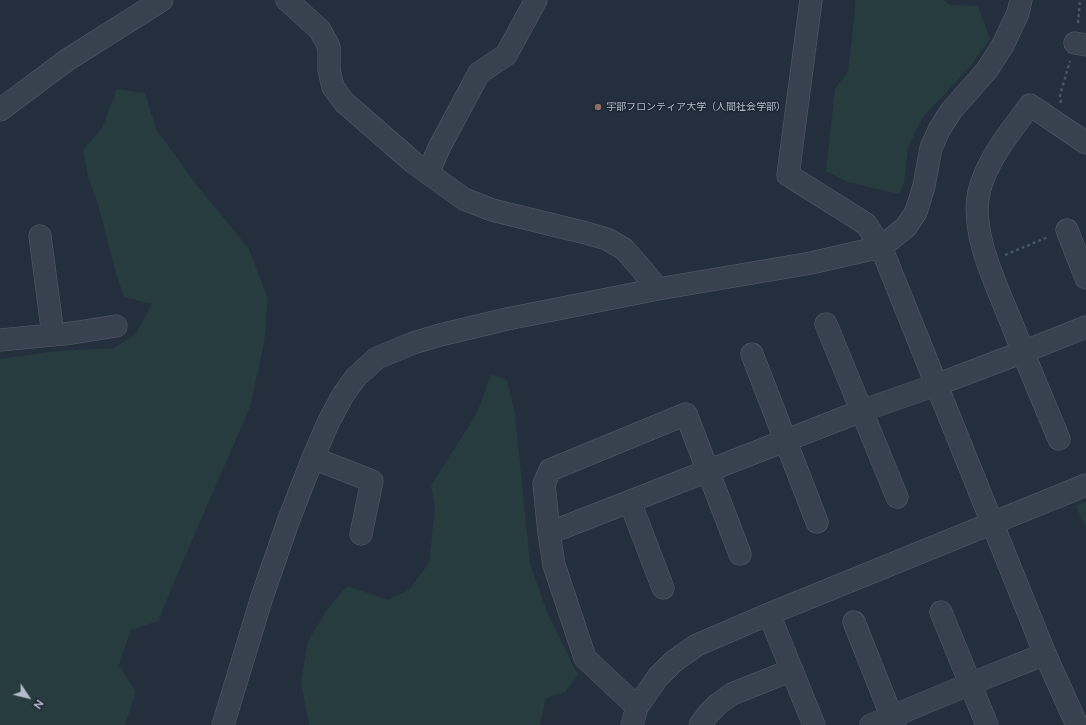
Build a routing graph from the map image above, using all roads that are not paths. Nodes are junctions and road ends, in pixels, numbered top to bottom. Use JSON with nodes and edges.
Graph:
{"nodes":[{"id":1,"x":162,"y":0,"type":"edge"},
{"id":2,"x":288,"y":0,"type":"edge"},
{"id":3,"x":536,"y":0,"type":"edge"},
{"id":4,"x":811,"y":0,"type":"edge"},
{"id":5,"x":1021,"y":0,"type":"edge"},
{"id":6,"x":0,"y":110,"type":"edge"},
{"id":7,"x":1086,"y":143,"type":"edge"},
{"id":8,"x":428,"y":173,"type":"junction"},
{"id":9,"x":1067,"y":230,"type":"road end"},
{"id":10,"x":40,"y":236,"type":"dead end"},
{"id":11,"x":881,"y":247,"type":"junction"},
{"id":12,"x":1086,"y":278,"type":"edge"},
{"id":13,"x":658,"y":289,"type":"junction"},
{"id":14,"x":826,"y":324,"type":"dead end"},
{"id":15,"x":116,"y":326,"type":"dead end"},
{"id":16,"x":1086,"y":327,"type":"edge"},
{"id":17,"x":53,"y":335,"type":"junction"},
{"id":18,"x":0,"y":340,"type":"edge"},
{"id":19,"x":1023,"y":352,"type":"junction"},
{"id":20,"x":752,"y":354,"type":"dead end"},
{"id":21,"x":936,"y":385,"type":"junction"},
{"id":22,"x":861,"y":411,"type":"junction"},
{"id":23,"x":1059,"y":439,"type":"dead end"},
{"id":24,"x":786,"y":442,"type":"junction"},
{"id":25,"x":313,"y":458,"type":"junction"},
{"id":26,"x":708,"y":472,"type":"junction"},
{"id":27,"x":1086,"y":485,"type":"edge"},
{"id":28,"x":897,"y":497,"type":"dead end"},
{"id":29,"x":630,"y":502,"type":"junction"},
{"id":30,"x":817,"y":522,"type":"dead end"},
{"id":31,"x":992,"y":524,"type":"junction"},
{"id":32,"x":549,"y":533,"type":"junction"},
{"id":33,"x":361,"y":534,"type":"dead end"},
{"id":34,"x":740,"y":554,"type":"dead end"},
{"id":35,"x":663,"y":588,"type":"dead end"},
{"id":36,"x":941,"y":612,"type":"dead end"},
{"id":37,"x":769,"y":614,"type":"junction"},
{"id":38,"x":854,"y":622,"type":"dead end"},
{"id":39,"x":1045,"y":654,"type":"junction"},
{"id":40,"x":792,"y":670,"type":"junction"},
{"id":41,"x":970,"y":684,"type":"junction"},
{"id":42,"x":634,"y":716,"type":"edge"},
{"id":43,"x":894,"y":721,"type":"edge"},
{"id":44,"x":223,"y":725,"type":"edge"},
{"id":45,"x":700,"y":725,"type":"edge"},
{"id":46,"x":814,"y":725,"type":"edge"},
{"id":47,"x":871,"y":725,"type":"edge"},
{"id":48,"x":987,"y":725,"type":"edge"},
{"id":49,"x":1077,"y":725,"type":"edge"}],
"edges":[{"from":1,"to":6,"type":"street"},
{"from":2,"to":8,"type":"street"},
{"from":3,"to":8,"type":"street"},
{"from":4,"to":11,"type":"street"},
{"from":5,"to":11,"type":"street"},
{"from":7,"to":19,"type":"street"},
{"from":8,"to":13,"type":"street"},
{"from":9,"to":12,"type":"street"},
{"from":10,"to":17,"type":"street"},
{"from":11,"to":13,"type":"street"},
{"from":11,"to":21,"type":"street"},
{"from":13,"to":25,"type":"street"},
{"from":14,"to":22,"type":"street"},
{"from":15,"to":17,"type":"street"},
{"from":16,"to":19,"type":"street"},
{"from":17,"to":18,"type":"street"},
{"from":19,"to":21,"type":"street"},
{"from":19,"to":23,"type":"street"},
{"from":20,"to":24,"type":"street"},
{"from":21,"to":22,"type":"street"},
{"from":21,"to":31,"type":"street"},
{"from":22,"to":24,"type":"street"},
{"from":22,"to":28,"type":"street"},
{"from":24,"to":26,"type":"street"},
{"from":24,"to":30,"type":"street"},
{"from":25,"to":33,"type":"street"},
{"from":25,"to":44,"type":"street"},
{"from":26,"to":29,"type":"street"},
{"from":26,"to":32,"type":"street"},
{"from":26,"to":34,"type":"street"},
{"from":27,"to":31,"type":"street"},
{"from":29,"to":32,"type":"street"},
{"from":29,"to":35,"type":"street"},
{"from":31,"to":37,"type":"street"},
{"from":31,"to":39,"type":"street"},
{"from":32,"to":42,"type":"street"},
{"from":36,"to":41,"type":"street"},
{"from":37,"to":40,"type":"street"},
{"from":37,"to":42,"type":"street"},
{"from":38,"to":43,"type":"street"},
{"from":39,"to":41,"type":"street"},
{"from":39,"to":49,"type":"street"},
{"from":40,"to":45,"type":"street"},
{"from":40,"to":46,"type":"street"},
{"from":41,"to":43,"type":"street"},
{"from":41,"to":48,"type":"street"},
{"from":43,"to":47,"type":"street"}]}
